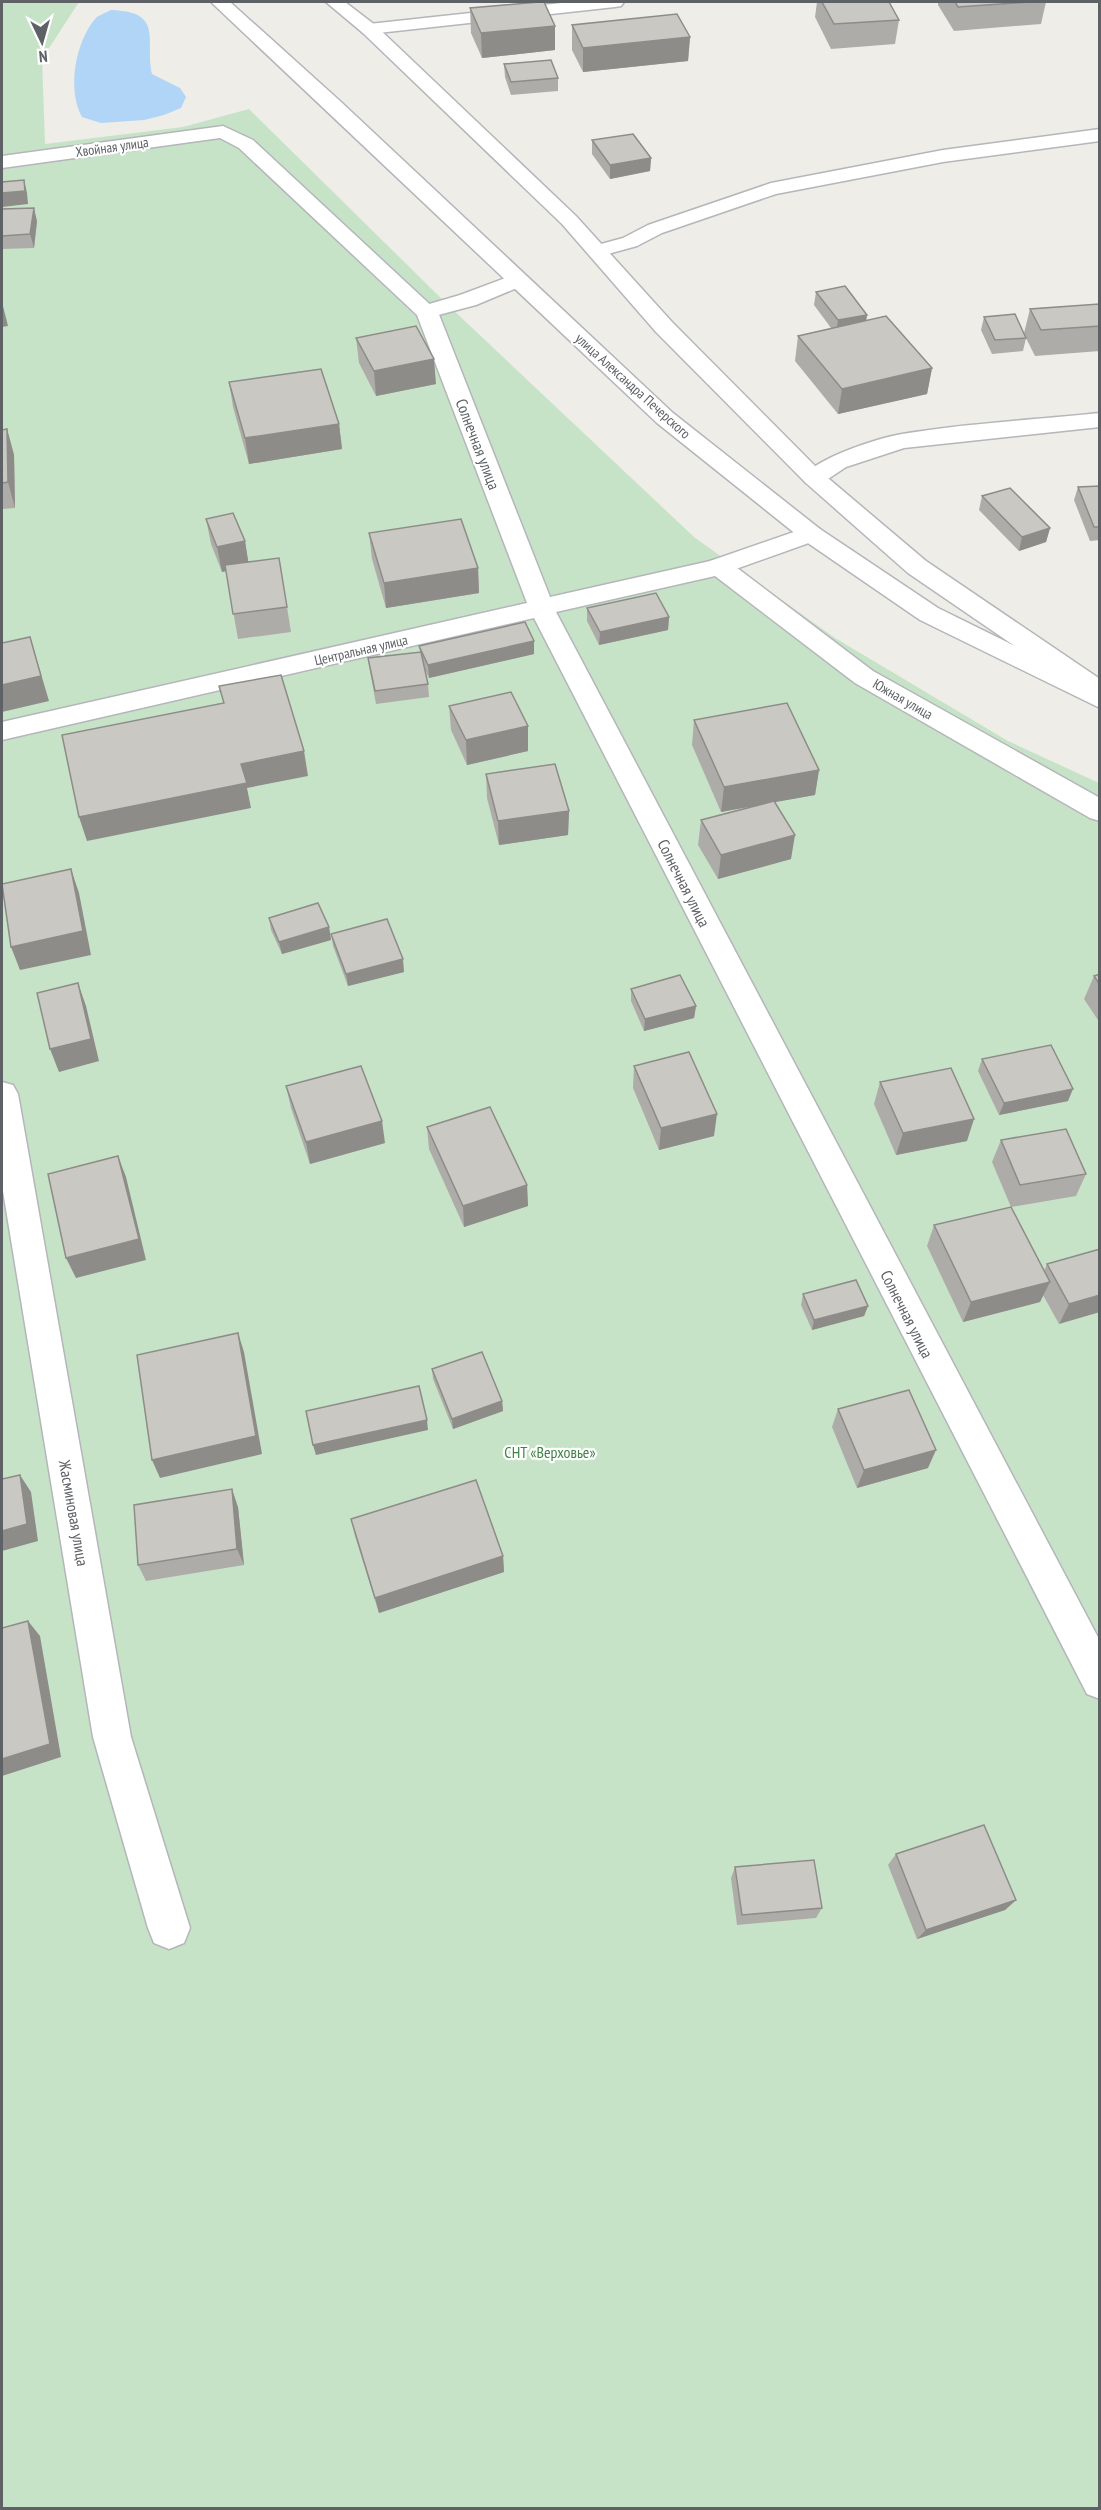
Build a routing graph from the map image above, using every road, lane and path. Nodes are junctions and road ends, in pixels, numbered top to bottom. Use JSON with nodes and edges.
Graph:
{"nodes":[{"id":1,"x":220,"y":2,"type":"edge"},
{"id":2,"x":335,"y":2,"type":"edge"},
{"id":3,"x":615,"y":2,"type":"edge"},
{"id":4,"x":369,"y":29,"type":"junction"},
{"id":5,"x":223,"y":132,"type":"joint"},
{"id":6,"x":1100,"y":135,"type":"edge"},
{"id":7,"x":2,"y":162,"type":"edge"},
{"id":8,"x":597,"y":251,"type":"junction"},
{"id":9,"x":516,"y":280,"type":"junction"},
{"id":10,"x":427,"y":312,"type":"junction"},
{"id":11,"x":1100,"y":420,"type":"edge"},
{"id":12,"x":814,"y":478,"type":"junction"},
{"id":13,"x":810,"y":534,"type":"junction"},
{"id":14,"x":719,"y":567,"type":"junction"},
{"id":15,"x":542,"y":609,"type":"junction"},
{"id":16,"x":1100,"y":692,"type":"edge"},
{"id":17,"x":1100,"y":699,"type":"edge"},
{"id":18,"x":2,"y":731,"type":"edge"},
{"id":19,"x":1100,"y":812,"type":"edge"},
{"id":20,"x":2,"y":1094,"type":"edge"},
{"id":21,"x":1100,"y":1681,"type":"edge"},
{"id":22,"x":169,"y":1928,"type":"dead end"}],
"edges":[{"from":1,"to":9,"type":"street","name":"улица Александра Печерского"},
{"from":2,"to":4,"type":"street"},
{"from":3,"to":4,"type":"street"},
{"from":4,"to":8,"type":"street"},
{"from":5,"to":7,"type":"street","name":"Хвойная улица"},
{"from":5,"to":10,"type":"street","name":"Солнечная улица"},
{"from":6,"to":8,"type":"street"},
{"from":8,"to":12,"type":"street"},
{"from":9,"to":10,"type":"street"},
{"from":9,"to":13,"type":"street","name":"улица Александра Печерского"},
{"from":10,"to":15,"type":"street","name":"Солнечная улица"},
{"from":11,"to":12,"type":"street"},
{"from":12,"to":16,"type":"street"},
{"from":13,"to":14,"type":"street","name":"Центральная улица"},
{"from":13,"to":17,"type":"street","name":"улица Александра Печерского"},
{"from":14,"to":15,"type":"street","name":"Центральная улица"},
{"from":14,"to":19,"type":"street","name":"Южная улица"},
{"from":15,"to":18,"type":"street","name":"Центральная улица"},
{"from":15,"to":21,"type":"street","name":"Солнечная улица"},
{"from":20,"to":22,"type":"street","name":"Жасминовая улица"}]}
